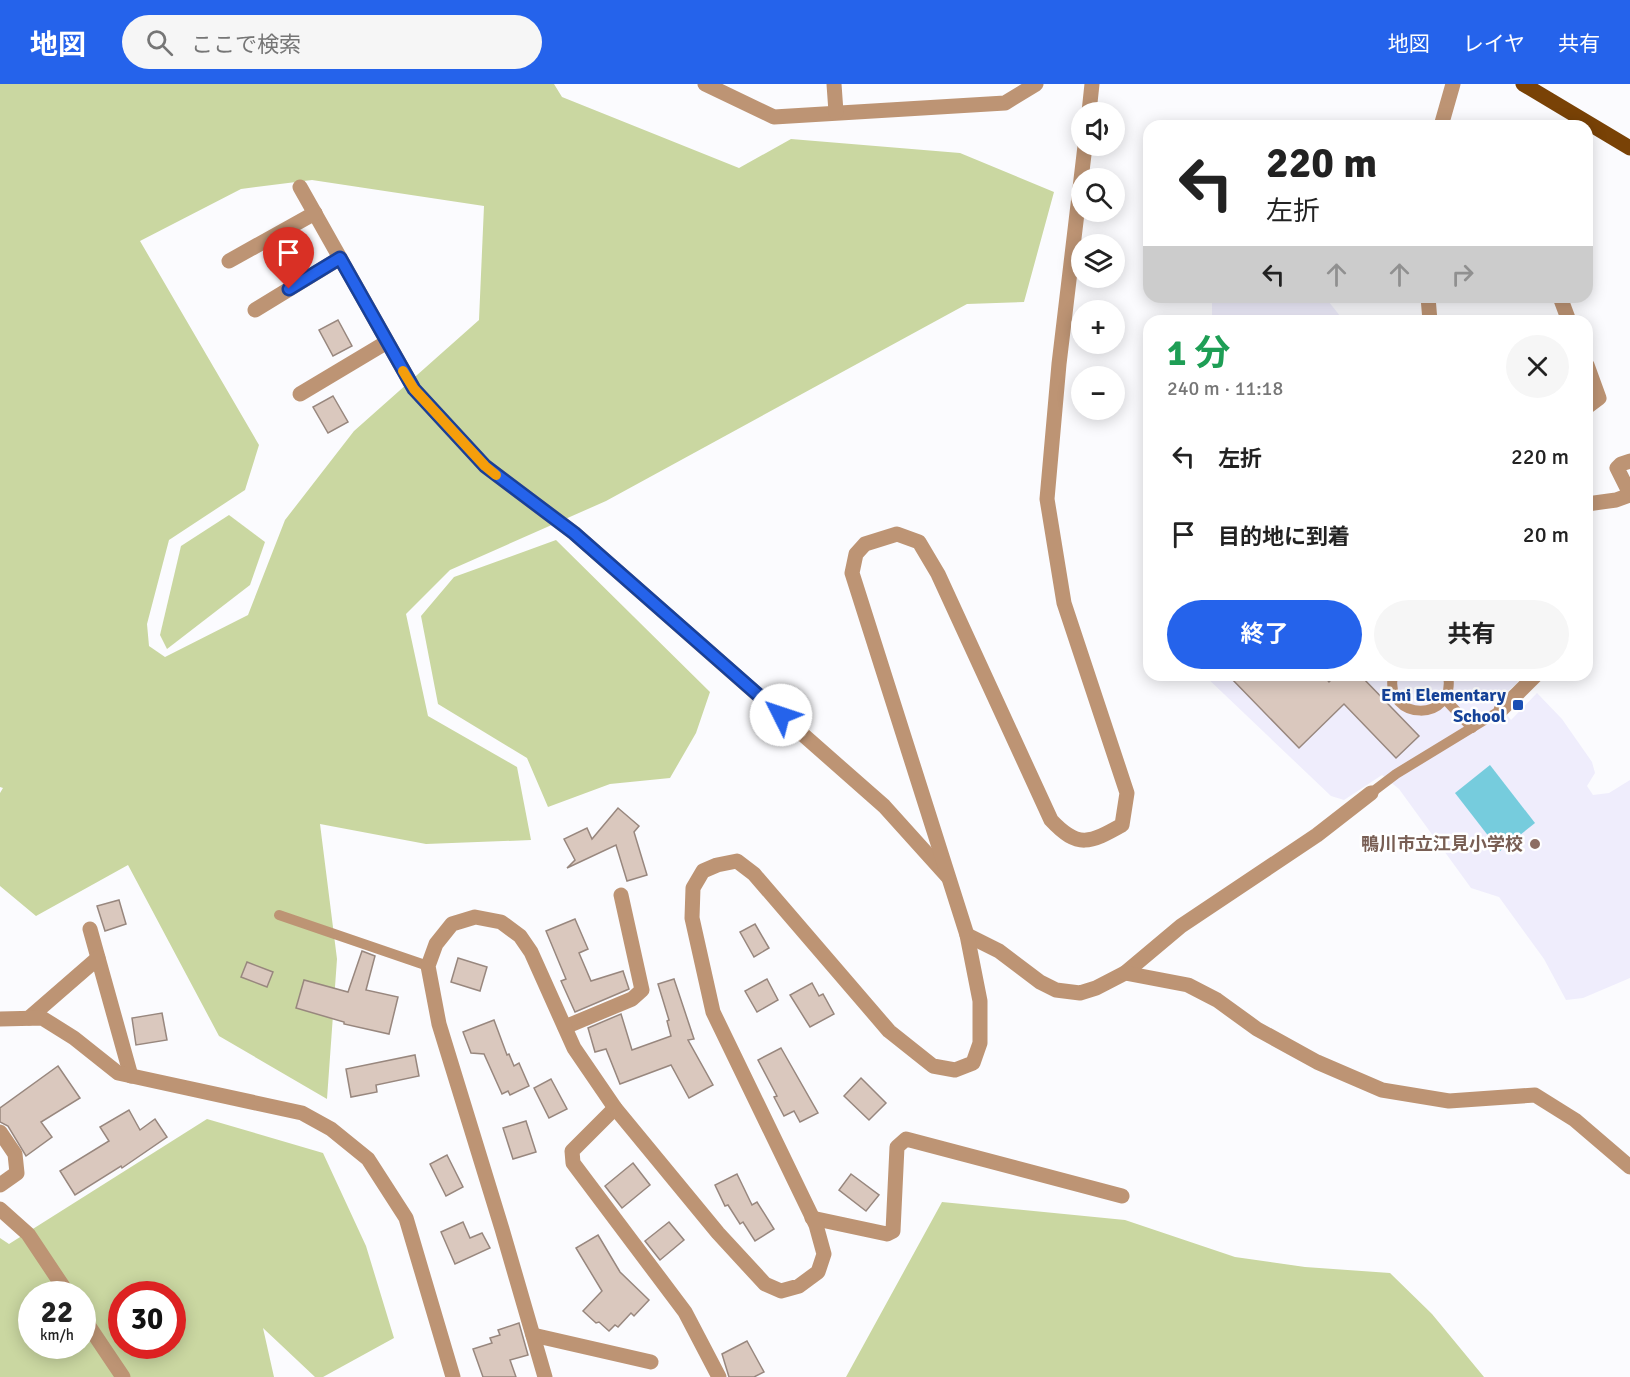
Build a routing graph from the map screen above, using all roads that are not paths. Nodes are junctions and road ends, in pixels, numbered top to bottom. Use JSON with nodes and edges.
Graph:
{"nodes":[{"id":1,"x":705,"y":84,"type":"edge"},
{"id":2,"x":834,"y":84,"type":"edge"},
{"id":3,"x":1036,"y":84,"type":"edge"},
{"id":4,"x":1092,"y":84,"type":"edge"},
{"id":5,"x":1453,"y":84,"type":"edge"},
{"id":6,"x":1523,"y":84,"type":"edge"},
{"id":7,"x":1090,"y":102,"type":"edge"},
{"id":8,"x":836,"y":112,"type":"junction"},
{"id":9,"x":1443,"y":120,"type":"edge"},
{"id":10,"x":1583,"y":120,"type":"edge"},
{"id":11,"x":1593,"y":126,"type":"edge"},
{"id":12,"x":1630,"y":148,"type":"edge"},
{"id":13,"x":1084,"y":156,"type":"edge"},
{"id":14,"x":300,"y":187,"type":"dead end"},
{"id":15,"x":315,"y":213,"type":"junction"},
{"id":16,"x":340,"y":258,"type":"junction"},
{"id":17,"x":228,"y":261,"type":"dead end"},
{"id":18,"x":255,"y":310,"type":"dead end"},
{"id":19,"x":387,"y":342,"type":"junction"},
{"id":20,"x":1593,"y":382,"type":"edge"},
{"id":21,"x":300,"y":394,"type":"dead end"},
{"id":22,"x":1593,"y":402,"type":"edge"},
{"id":23,"x":1630,"y":461,"type":"edge"},
{"id":24,"x":1593,"y":503,"type":"edge"},
{"id":25,"x":1393,"y":681,"type":"edge"},
{"id":26,"x":1449,"y":681,"type":"edge"},
{"id":27,"x":1530,"y":681,"type":"edge"},
{"id":28,"x":1444,"y":698,"type":"junction"},
{"id":29,"x":1501,"y":710,"type":"joint"},
{"id":30,"x":1472,"y":728,"type":"junction"},
{"id":31,"x":1371,"y":794,"type":"joint"},
{"id":32,"x":951,"y":881,"type":"junction"},
{"id":33,"x":621,"y":895,"type":"dead end"},
{"id":34,"x":279,"y":915,"type":"dead end"},
{"id":35,"x":90,"y":929,"type":"dead end"},
{"id":36,"x":967,"y":935,"type":"junction"},
{"id":37,"x":98,"y":958,"type":"junction"},
{"id":38,"x":428,"y":966,"type":"junction"},
{"id":39,"x":1125,"y":973,"type":"junction"},
{"id":40,"x":0,"y":1018,"type":"edge"},
{"id":41,"x":29,"y":1018,"type":"junction"},
{"id":42,"x":565,"y":1027,"type":"junction"},
{"id":43,"x":131,"y":1076,"type":"junction"},
{"id":44,"x":615,"y":1108,"type":"junction"},
{"id":45,"x":0,"y":1132,"type":"edge"},
{"id":46,"x":1630,"y":1167,"type":"edge"},
{"id":47,"x":0,"y":1185,"type":"edge"},
{"id":48,"x":1122,"y":1196,"type":"dead end"},
{"id":49,"x":0,"y":1209,"type":"edge"},
{"id":50,"x":812,"y":1218,"type":"junction"},
{"id":51,"x":59,"y":1281,"type":"edge"},
{"id":52,"x":533,"y":1335,"type":"junction"},
{"id":53,"x":96,"y":1337,"type":"edge"},
{"id":54,"x":651,"y":1362,"type":"dead end"},
{"id":55,"x":123,"y":1377,"type":"edge"},
{"id":56,"x":453,"y":1377,"type":"edge"},
{"id":57,"x":545,"y":1377,"type":"edge"},
{"id":58,"x":719,"y":1377,"type":"edge"}],
"edges":[{"from":1,"to":8,"type":"street"},
{"from":2,"to":8,"type":"street"},
{"from":3,"to":8,"type":"street"},
{"from":4,"to":7,"type":"street"},
{"from":5,"to":9,"type":"street"},
{"from":6,"to":10,"type":"main road"},
{"from":11,"to":12,"type":"main road"},
{"from":13,"to":32,"type":"street"},
{"from":14,"to":15,"type":"street"},
{"from":15,"to":16,"type":"street"},
{"from":15,"to":17,"type":"street"},
{"from":16,"to":18,"type":"street"},
{"from":16,"to":19,"type":"street"},
{"from":19,"to":21,"type":"street"},
{"from":19,"to":32,"type":"street"},
{"from":20,"to":22,"type":"street"},
{"from":23,"to":24,"type":"street"},
{"from":25,"to":28,"type":"lane"},
{"from":26,"to":28,"type":"lane"},
{"from":27,"to":29,"type":"street"},
{"from":28,"to":30,"type":"lane"},
{"from":29,"to":30,"type":"lane"},
{"from":30,"to":31,"type":"lane"},
{"from":31,"to":39,"type":"street"},
{"from":32,"to":36,"type":"street"},
{"from":33,"to":42,"type":"street"},
{"from":34,"to":38,"type":"lane"},
{"from":35,"to":37,"type":"street"},
{"from":36,"to":39,"type":"street"},
{"from":36,"to":50,"type":"street"},
{"from":37,"to":41,"type":"street"},
{"from":37,"to":43,"type":"street"},
{"from":38,"to":42,"type":"street"},
{"from":38,"to":52,"type":"street"},
{"from":39,"to":46,"type":"street"},
{"from":40,"to":41,"type":"street"},
{"from":41,"to":43,"type":"street"},
{"from":42,"to":44,"type":"street"},
{"from":43,"to":56,"type":"street"},
{"from":44,"to":50,"type":"street"},
{"from":44,"to":58,"type":"street"},
{"from":45,"to":47,"type":"street"},
{"from":48,"to":50,"type":"street"},
{"from":49,"to":51,"type":"street"},
{"from":52,"to":54,"type":"street"},
{"from":52,"to":57,"type":"street"},
{"from":53,"to":55,"type":"street"}]}
